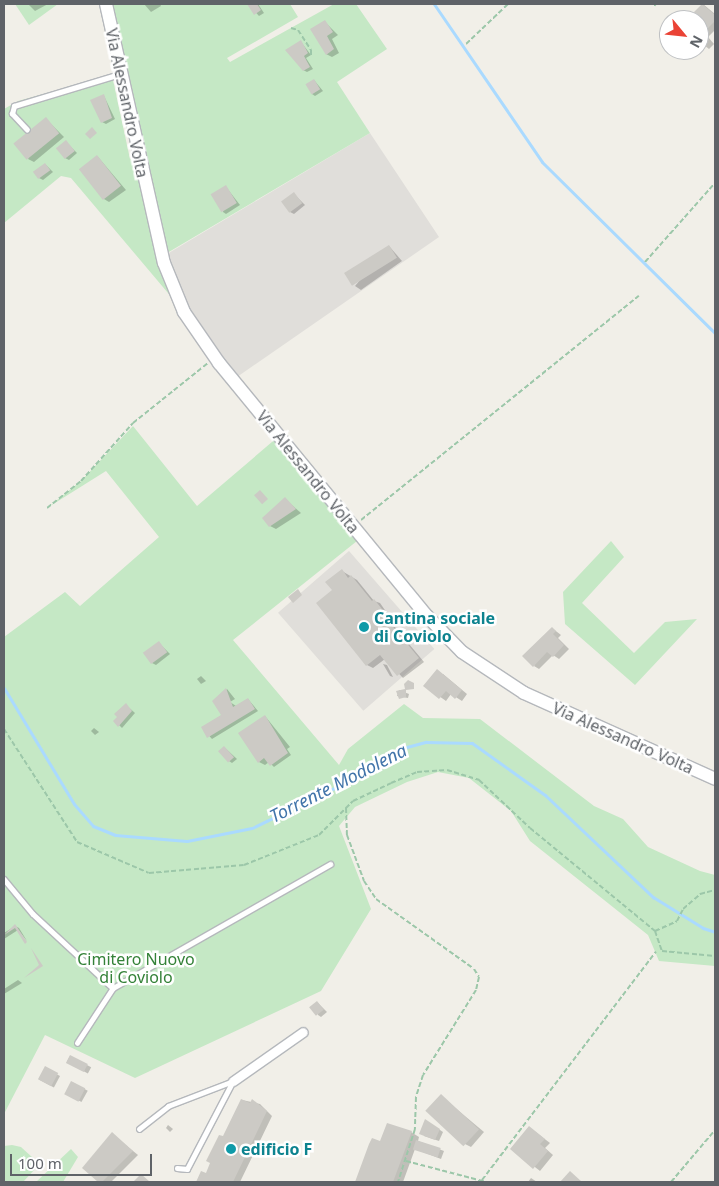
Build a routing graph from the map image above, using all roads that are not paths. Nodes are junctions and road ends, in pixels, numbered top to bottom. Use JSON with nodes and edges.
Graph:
{"nodes":[{"id":1,"x":106,"y":4,"type":"edge"},
{"id":2,"x":121,"y":74,"type":"junction"},
{"id":3,"x":27,"y":130,"type":"dead end"},
{"id":4,"x":715,"y":779,"type":"edge"},
{"id":5,"x":330,"y":864,"type":"dead end"},
{"id":6,"x":4,"y":879,"type":"edge"},
{"id":7,"x":113,"y":988,"type":"junction"},
{"id":8,"x":303,"y":1032,"type":"dead end"},
{"id":9,"x":77,"y":1043,"type":"dead end"},
{"id":10,"x":234,"y":1081,"type":"junction"},
{"id":11,"x":139,"y":1129,"type":"dead end"},
{"id":12,"x":177,"y":1168,"type":"dead end"}],
"edges":[{"from":1,"to":2,"type":"street","name":"Via Alessandro Volta"},
{"from":2,"to":3,"type":"lane"},
{"from":2,"to":4,"type":"street","name":"Via Alessandro Volta"},
{"from":5,"to":7,"type":"lane"},
{"from":6,"to":7,"type":"lane"},
{"from":7,"to":9,"type":"lane"},
{"from":8,"to":10,"type":"street"},
{"from":10,"to":11,"type":"lane"},
{"from":10,"to":12,"type":"lane"}]}
